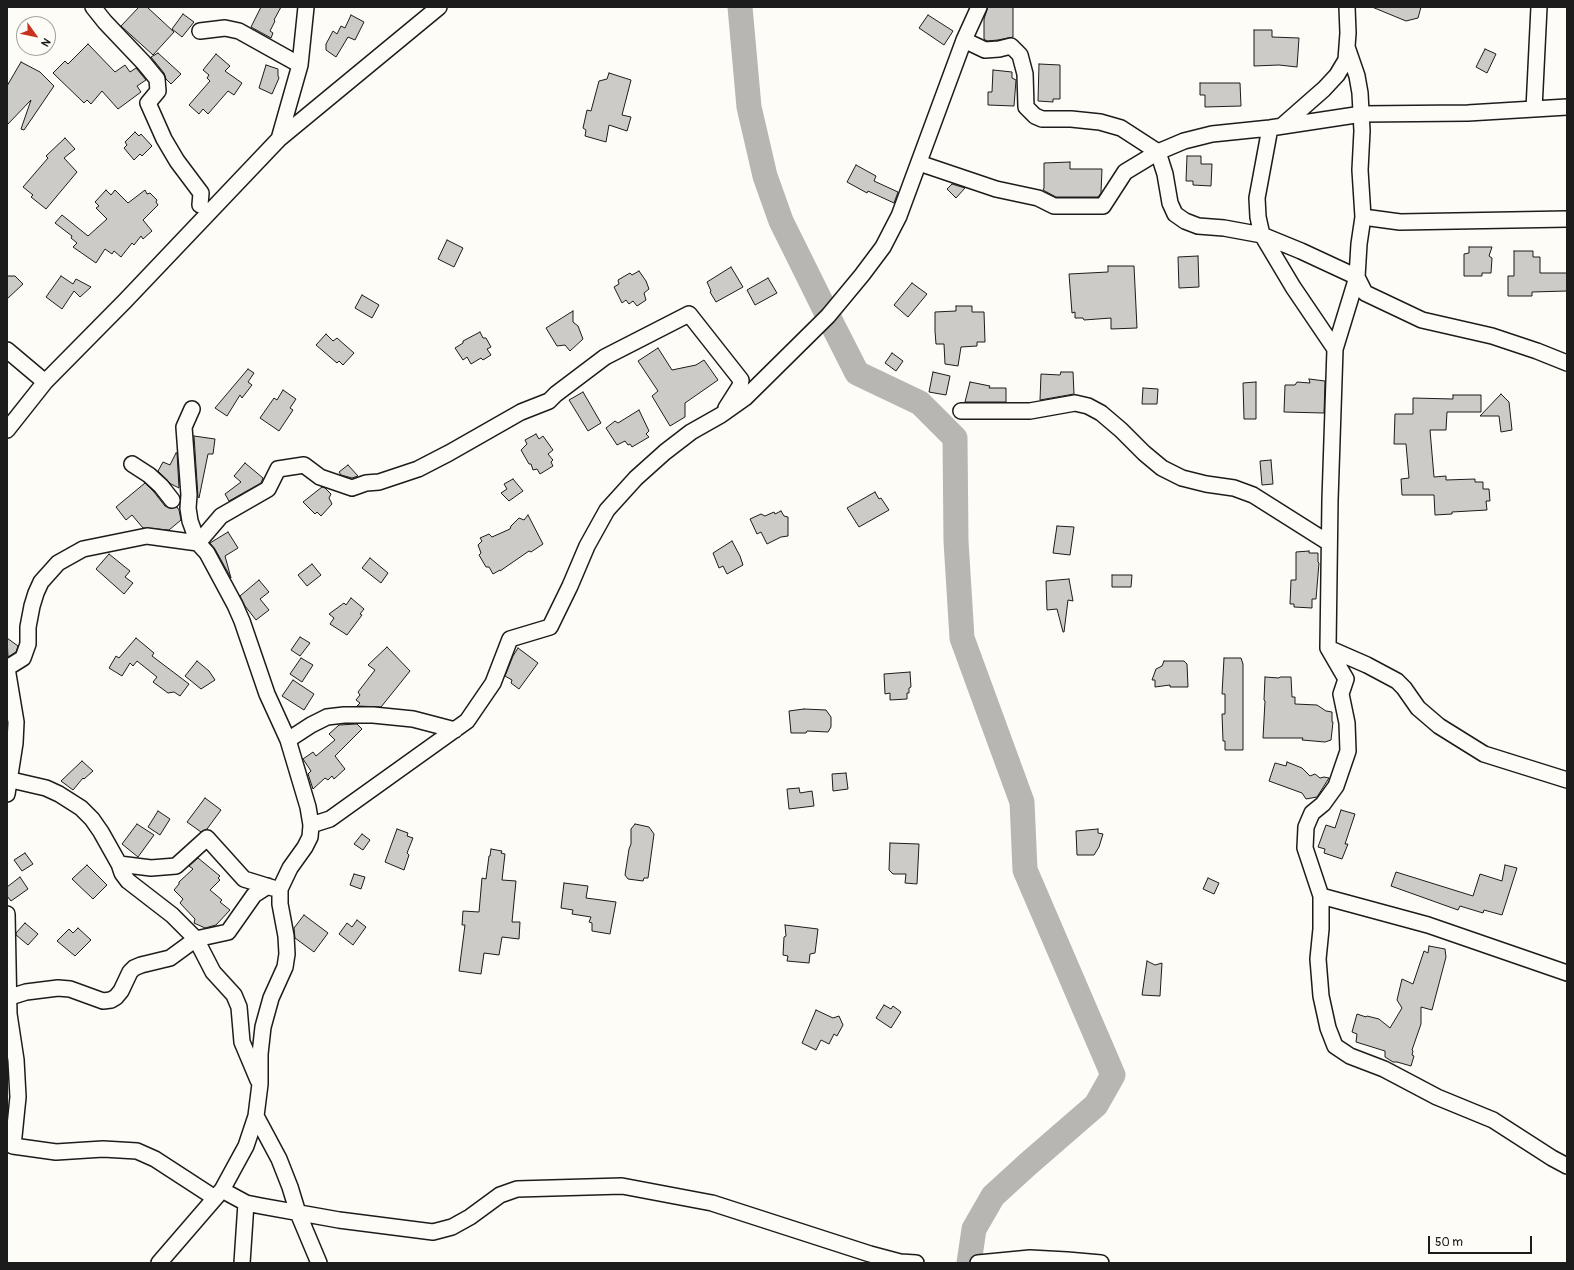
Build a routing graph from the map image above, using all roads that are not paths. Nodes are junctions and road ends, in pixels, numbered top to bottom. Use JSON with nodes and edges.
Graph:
{"nodes":[{"id":1,"x":93,"y":7,"type":"edge"},
{"id":2,"x":306,"y":7,"type":"edge"},
{"id":3,"x":440,"y":7,"type":"edge"},
{"id":4,"x":979,"y":7,"type":"edge"},
{"id":5,"x":1348,"y":7,"type":"edge"},
{"id":6,"x":1539,"y":7,"type":"edge"},
{"id":7,"x":200,"y":30,"type":"dead end"},
{"id":8,"x":964,"y":40,"type":"junction"},
{"id":9,"x":1348,"y":47,"type":"junction"},
{"id":10,"x":300,"y":65,"type":"junction"},
{"id":11,"x":1567,"y":107,"type":"edge"},
{"id":12,"x":1534,"y":109,"type":"junction"},
{"id":13,"x":1362,"y":114,"type":"junction"},
{"id":14,"x":1277,"y":126,"type":"junction"},
{"id":15,"x":278,"y":139,"type":"junction"},
{"id":16,"x":1158,"y":152,"type":"junction"},
{"id":17,"x":919,"y":163,"type":"junction"},
{"id":18,"x":200,"y":205,"type":"dead end"},
{"id":19,"x":1363,"y":217,"type":"junction"},
{"id":20,"x":1567,"y":219,"type":"edge"},
{"id":21,"x":1262,"y":235,"type":"junction"},
{"id":22,"x":1357,"y":277,"type":"junction"},
{"id":23,"x":1335,"y":348,"type":"junction"},
{"id":24,"x":7,"y":350,"type":"edge"},
{"id":25,"x":1567,"y":363,"type":"edge"},
{"id":26,"x":45,"y":382,"type":"junction"},
{"id":27,"x":192,"y":409,"type":"dead end"},
{"id":28,"x":962,"y":411,"type":"dead end"},
{"id":29,"x":721,"y":415,"type":"junction"},
{"id":30,"x":7,"y":430,"type":"edge"},
{"id":31,"x":132,"y":464,"type":"dead end"},
{"id":32,"x":172,"y":500,"type":"dead end"},
{"id":33,"x":1329,"y":543,"type":"junction"},
{"id":34,"x":198,"y":544,"type":"junction"},
{"id":35,"x":1328,"y":648,"type":"junction"},
{"id":36,"x":7,"y":668,"type":"edge"},
{"id":37,"x":455,"y":730,"type":"junction"},
{"id":38,"x":288,"y":740,"type":"junction"},
{"id":39,"x":1567,"y":780,"type":"edge"},
{"id":40,"x":8,"y":784,"type":"edge"},
{"id":41,"x":312,"y":825,"type":"junction"},
{"id":42,"x":119,"y":864,"type":"junction"},
{"id":43,"x":274,"y":888,"type":"junction"},
{"id":44,"x":1321,"y":896,"type":"junction"},
{"id":45,"x":7,"y":914,"type":"edge"},
{"id":46,"x":196,"y":939,"type":"junction"},
{"id":47,"x":1567,"y":973,"type":"edge"},
{"id":48,"x":8,"y":998,"type":"edge"},
{"id":49,"x":8,"y":1014,"type":"edge"},
{"id":50,"x":260,"y":1084,"type":"junction"},
{"id":51,"x":256,"y":1116,"type":"junction"},
{"id":52,"x":10,"y":1144,"type":"edge"},
{"id":53,"x":1567,"y":1166,"type":"edge"},
{"id":54,"x":219,"y":1194,"type":"junction"},
{"id":55,"x":246,"y":1203,"type":"junction"},
{"id":56,"x":298,"y":1213,"type":"junction"},
{"id":57,"x":159,"y":1263,"type":"edge"},
{"id":58,"x":242,"y":1263,"type":"edge"},
{"id":59,"x":319,"y":1263,"type":"edge"},
{"id":60,"x":916,"y":1263,"type":"edge"},
{"id":61,"x":978,"y":1263,"type":"edge"},
{"id":62,"x":1101,"y":1263,"type":"edge"}],
"edges":[{"from":1,"to":18,"type":"street"},
{"from":2,"to":10,"type":"street"},
{"from":3,"to":15,"type":"street"},
{"from":4,"to":8,"type":"street"},
{"from":5,"to":9,"type":"street"},
{"from":6,"to":12,"type":"street"},
{"from":7,"to":10,"type":"street"},
{"from":8,"to":16,"type":"street"},
{"from":8,"to":17,"type":"street"},
{"from":9,"to":13,"type":"street"},
{"from":9,"to":14,"type":"street"},
{"from":10,"to":15,"type":"street"},
{"from":11,"to":12,"type":"street"},
{"from":12,"to":13,"type":"street"},
{"from":13,"to":14,"type":"street"},
{"from":13,"to":19,"type":"street"},
{"from":14,"to":16,"type":"street"},
{"from":14,"to":21,"type":"street"},
{"from":15,"to":26,"type":"street"},
{"from":16,"to":17,"type":"street"},
{"from":16,"to":21,"type":"street"},
{"from":17,"to":29,"type":"street"},
{"from":19,"to":20,"type":"street"},
{"from":19,"to":22,"type":"street"},
{"from":21,"to":22,"type":"street"},
{"from":21,"to":23,"type":"street"},
{"from":22,"to":23,"type":"street"},
{"from":22,"to":25,"type":"street"},
{"from":23,"to":33,"type":"street"},
{"from":24,"to":26,"type":"street"},
{"from":26,"to":30,"type":"street"},
{"from":27,"to":34,"type":"street"},
{"from":28,"to":33,"type":"street"},
{"from":29,"to":34,"type":"street"},
{"from":29,"to":37,"type":"street"},
{"from":31,"to":32,"type":"street"},
{"from":33,"to":35,"type":"street"},
{"from":34,"to":36,"type":"street"},
{"from":34,"to":38,"type":"street"},
{"from":35,"to":39,"type":"street"},
{"from":35,"to":44,"type":"street"},
{"from":36,"to":40,"type":"street"},
{"from":37,"to":38,"type":"street"},
{"from":37,"to":41,"type":"street"},
{"from":38,"to":41,"type":"street"},
{"from":40,"to":42,"type":"street"},
{"from":41,"to":43,"type":"street"},
{"from":42,"to":43,"type":"street"},
{"from":42,"to":46,"type":"street"},
{"from":43,"to":46,"type":"street"},
{"from":43,"to":50,"type":"street"},
{"from":44,"to":47,"type":"street"},
{"from":44,"to":53,"type":"street"},
{"from":45,"to":48,"type":"street"},
{"from":46,"to":48,"type":"street"},
{"from":46,"to":50,"type":"street"},
{"from":48,"to":49,"type":"street"},
{"from":49,"to":52,"type":"street"},
{"from":50,"to":51,"type":"street"},
{"from":51,"to":54,"type":"street"},
{"from":51,"to":56,"type":"street"},
{"from":52,"to":54,"type":"street"},
{"from":54,"to":55,"type":"street"},
{"from":54,"to":57,"type":"street"},
{"from":55,"to":56,"type":"street"},
{"from":55,"to":58,"type":"street"},
{"from":56,"to":59,"type":"street"},
{"from":56,"to":60,"type":"street"},
{"from":61,"to":62,"type":"street"}]}
